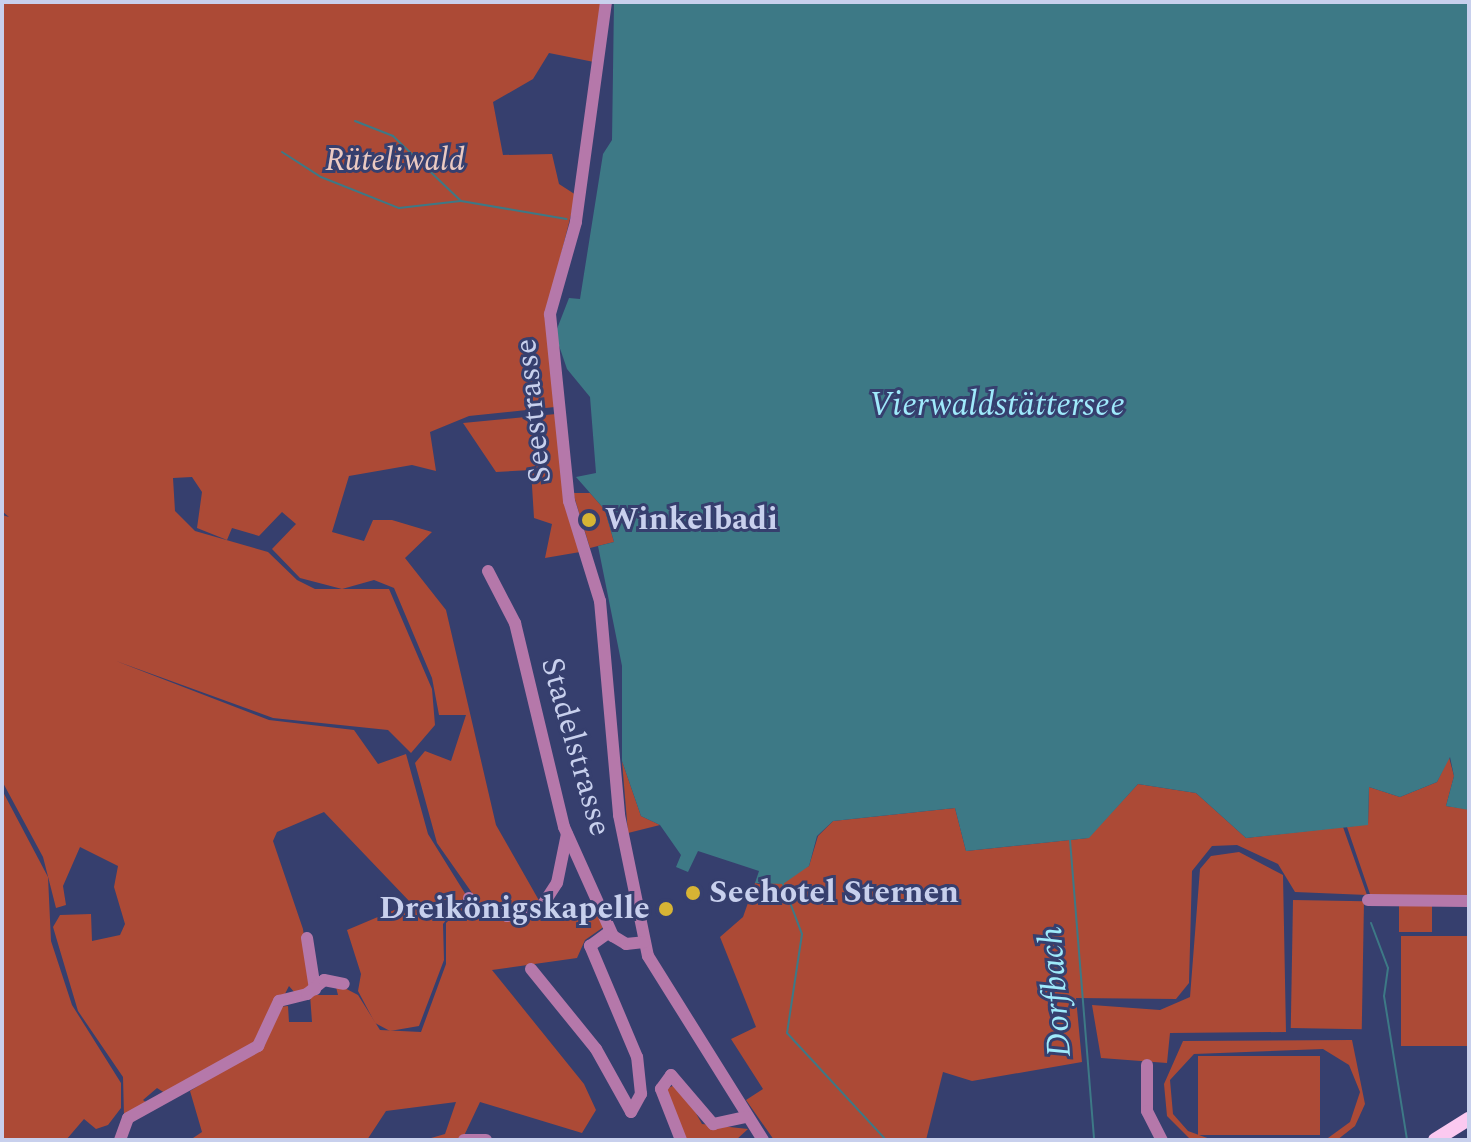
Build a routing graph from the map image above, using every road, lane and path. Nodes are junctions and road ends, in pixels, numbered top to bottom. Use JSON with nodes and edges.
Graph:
{"nodes":[{"id":1,"x":606,"y":2,"type":"edge"},
{"id":2,"x":488,"y":571,"type":"dead end"},
{"id":3,"x":567,"y":834,"type":"junction"},
{"id":4,"x":469,"y":898,"type":"dead end"},
{"id":5,"x":1368,"y":900,"type":"dead end"},
{"id":6,"x":1469,"y":901,"type":"edge"},
{"id":7,"x":613,"y":936,"type":"junction"},
{"id":8,"x":307,"y":938,"type":"dead end"},
{"id":9,"x":644,"y":942,"type":"junction"},
{"id":10,"x":531,"y":969,"type":"dead end"},
{"id":11,"x":344,"y":984,"type":"dead end"},
{"id":12,"x":315,"y":989,"type":"junction"},
{"id":13,"x":1147,"y":1065,"type":"dead end"},
{"id":14,"x":746,"y":1117,"type":"junction"},
{"id":15,"x":1469,"y":1119,"type":"edge"},
{"id":16,"x":120,"y":1140,"type":"edge"},
{"id":17,"x":464,"y":1140,"type":"edge"},
{"id":18,"x":486,"y":1140,"type":"edge"},
{"id":19,"x":681,"y":1140,"type":"edge"},
{"id":20,"x":763,"y":1140,"type":"edge"},
{"id":21,"x":1162,"y":1140,"type":"edge"},
{"id":22,"x":1435,"y":1140,"type":"edge"}],
"edges":[{"from":1,"to":9,"type":"street","name":"Seestrasse"},
{"from":2,"to":3,"type":"street","name":"Stadelstrasse"},
{"from":3,"to":4,"type":"street"},
{"from":3,"to":7,"type":"street","name":"Stadelstrasse"},
{"from":5,"to":6,"type":"street"},
{"from":7,"to":9,"type":"street"},
{"from":7,"to":10,"type":"street"},
{"from":8,"to":12,"type":"street"},
{"from":9,"to":14,"type":"street"},
{"from":11,"to":12,"type":"street"},
{"from":12,"to":16,"type":"street"},
{"from":13,"to":21,"type":"street"},
{"from":14,"to":19,"type":"street"},
{"from":14,"to":20,"type":"street"},
{"from":15,"to":22,"type":"main road"},
{"from":17,"to":18,"type":"street"}]}
